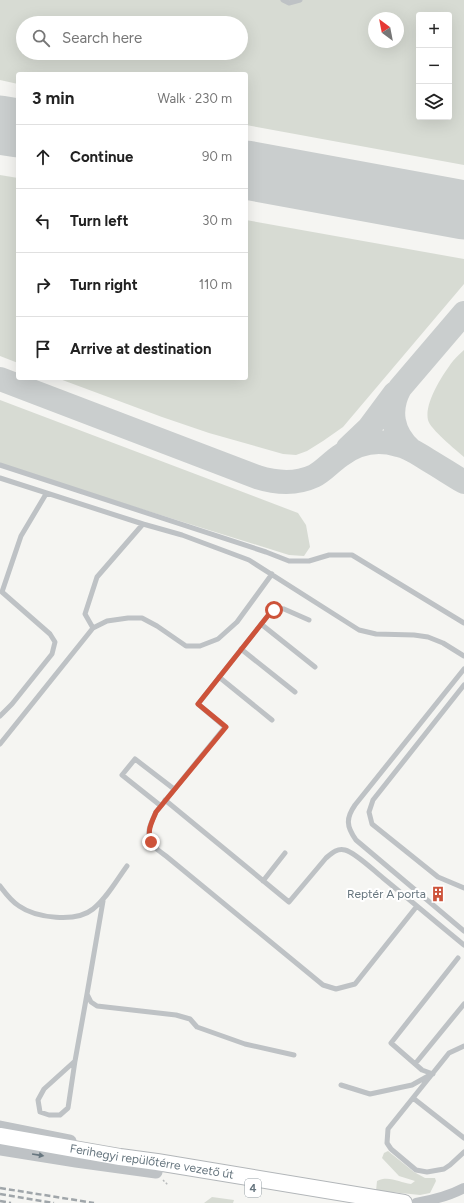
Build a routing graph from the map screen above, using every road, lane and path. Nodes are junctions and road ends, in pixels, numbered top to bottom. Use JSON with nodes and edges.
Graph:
{"nodes":[{"id":1,"x":283,"y":0,"type":"edge"},
{"id":2,"x":300,"y":0,"type":"edge"},
{"id":3,"x":0,"y":465,"type":"edge"},
{"id":4,"x":0,"y":478,"type":"edge"},
{"id":5,"x":46,"y":494,"type":"junction"},
{"id":6,"x":143,"y":524,"type":"junction"},
{"id":7,"x":272,"y":574,"type":"junction"},
{"id":8,"x":309,"y":620,"type":"dead end"},
{"id":9,"x":464,"y":623,"type":"edge"},
{"id":10,"x":261,"y":624,"type":"junction"},
{"id":11,"x":92,"y":628,"type":"junction"},
{"id":12,"x":241,"y":650,"type":"junction"},
{"id":13,"x":464,"y":656,"type":"edge"},
{"id":14,"x":315,"y":667,"type":"dead end"},
{"id":15,"x":464,"y":669,"type":"edge"},
{"id":16,"x":219,"y":677,"type":"junction"},
{"id":17,"x":464,"y":685,"type":"edge"},
{"id":18,"x":295,"y":692,"type":"dead end"},
{"id":19,"x":0,"y":716,"type":"edge"},
{"id":20,"x":272,"y":720,"type":"dead end"},
{"id":21,"x":0,"y":744,"type":"edge"},
{"id":22,"x":174,"y":789,"type":"junction"},
{"id":23,"x":165,"y":800,"type":"junction"},
{"id":24,"x":161,"y":806,"type":"junction"},
{"id":25,"x":285,"y":853,"type":"dead end"},
{"id":26,"x":127,"y":866,"type":"dead end"},
{"id":27,"x":263,"y":881,"type":"junction"},
{"id":28,"x":0,"y":886,"type":"edge"},
{"id":29,"x":464,"y":888,"type":"edge"},
{"id":30,"x":102,"y":900,"type":"junction"},
{"id":31,"x":417,"y":906,"type":"junction"},
{"id":32,"x":464,"y":931,"type":"edge"},
{"id":33,"x":464,"y":945,"type":"edge"},
{"id":34,"x":458,"y":958,"type":"dead end"},
{"id":35,"x":87,"y":994,"type":"junction"},
{"id":36,"x":464,"y":1004,"type":"edge"},
{"id":37,"x":464,"y":1046,"type":"edge"},
{"id":38,"x":294,"y":1055,"type":"dead end"},
{"id":39,"x":75,"y":1061,"type":"junction"},
{"id":40,"x":415,"y":1064,"type":"junction"},
{"id":41,"x":433,"y":1074,"type":"junction"},
{"id":42,"x":341,"y":1085,"type":"dead end"},
{"id":43,"x":413,"y":1098,"type":"junction"},
{"id":44,"x":0,"y":1127,"type":"edge"},
{"id":45,"x":0,"y":1136,"type":"edge"},
{"id":46,"x":464,"y":1138,"type":"edge"},
{"id":47,"x":0,"y":1148,"type":"edge"},
{"id":48,"x":464,"y":1152,"type":"edge"},
{"id":49,"x":157,"y":1167,"type":"junction"},
{"id":50,"x":464,"y":1188,"type":"edge"},
{"id":51,"x":349,"y":1203,"type":"edge"},
{"id":52,"x":404,"y":1203,"type":"edge"},
{"id":53,"x":416,"y":1203,"type":"edge"}],
"edges":[{"from":1,"to":2,"type":"lane"},
{"from":3,"to":9,"type":"lane"},
{"from":4,"to":5,"type":"lane"},
{"from":5,"to":6,"type":"lane"},
{"from":5,"to":19,"type":"lane"},
{"from":6,"to":7,"type":"lane"},
{"from":6,"to":11,"type":"lane"},
{"from":7,"to":11,"type":"lane"},
{"from":7,"to":13,"type":"lane"},
{"from":8,"to":10,"type":"lane"},
{"from":10,"to":12,"type":"lane"},
{"from":10,"to":14,"type":"lane"},
{"from":11,"to":21,"type":"lane"},
{"from":12,"to":16,"type":"lane"},
{"from":12,"to":18,"type":"lane"},
{"from":15,"to":32,"type":"lane"},
{"from":16,"to":20,"type":"lane"},
{"from":16,"to":22,"type":"lane"},
{"from":17,"to":29,"type":"lane"},
{"from":22,"to":23,"type":"lane"},
{"from":22,"to":24,"type":"lane"},
{"from":23,"to":24,"type":"lane"},
{"from":23,"to":27,"type":"lane"},
{"from":24,"to":31,"type":"lane"},
{"from":25,"to":27,"type":"lane"},
{"from":26,"to":30,"type":"lane"},
{"from":27,"to":31,"type":"lane"},
{"from":28,"to":30,"type":"lane"},
{"from":30,"to":35,"type":"lane"},
{"from":31,"to":33,"type":"lane"},
{"from":34,"to":40,"type":"lane"},
{"from":35,"to":38,"type":"lane"},
{"from":35,"to":39,"type":"lane"},
{"from":36,"to":40,"type":"lane"},
{"from":37,"to":41,"type":"lane"},
{"from":39,"to":39,"type":"lane"},
{"from":40,"to":41,"type":"lane"},
{"from":41,"to":42,"type":"lane"},
{"from":41,"to":43,"type":"lane"},
{"from":43,"to":46,"type":"lane"},
{"from":43,"to":48,"type":"lane"},
{"from":44,"to":49,"type":"street"},
{"from":45,"to":49,"type":"main road","name":"Ferihegyi repülőtérre vezető út","number":"4"},
{"from":47,"to":49,"type":"street","one_way":true},
{"from":49,"to":51,"type":"main road","name":"Ferihegyi repülőtérre vezető út","number":"4"},
{"from":49,"to":52,"type":"main road","name":"Ferihegyi repülőtérre vezető út","number":"4"},
{"from":50,"to":53,"type":"street"}]}
